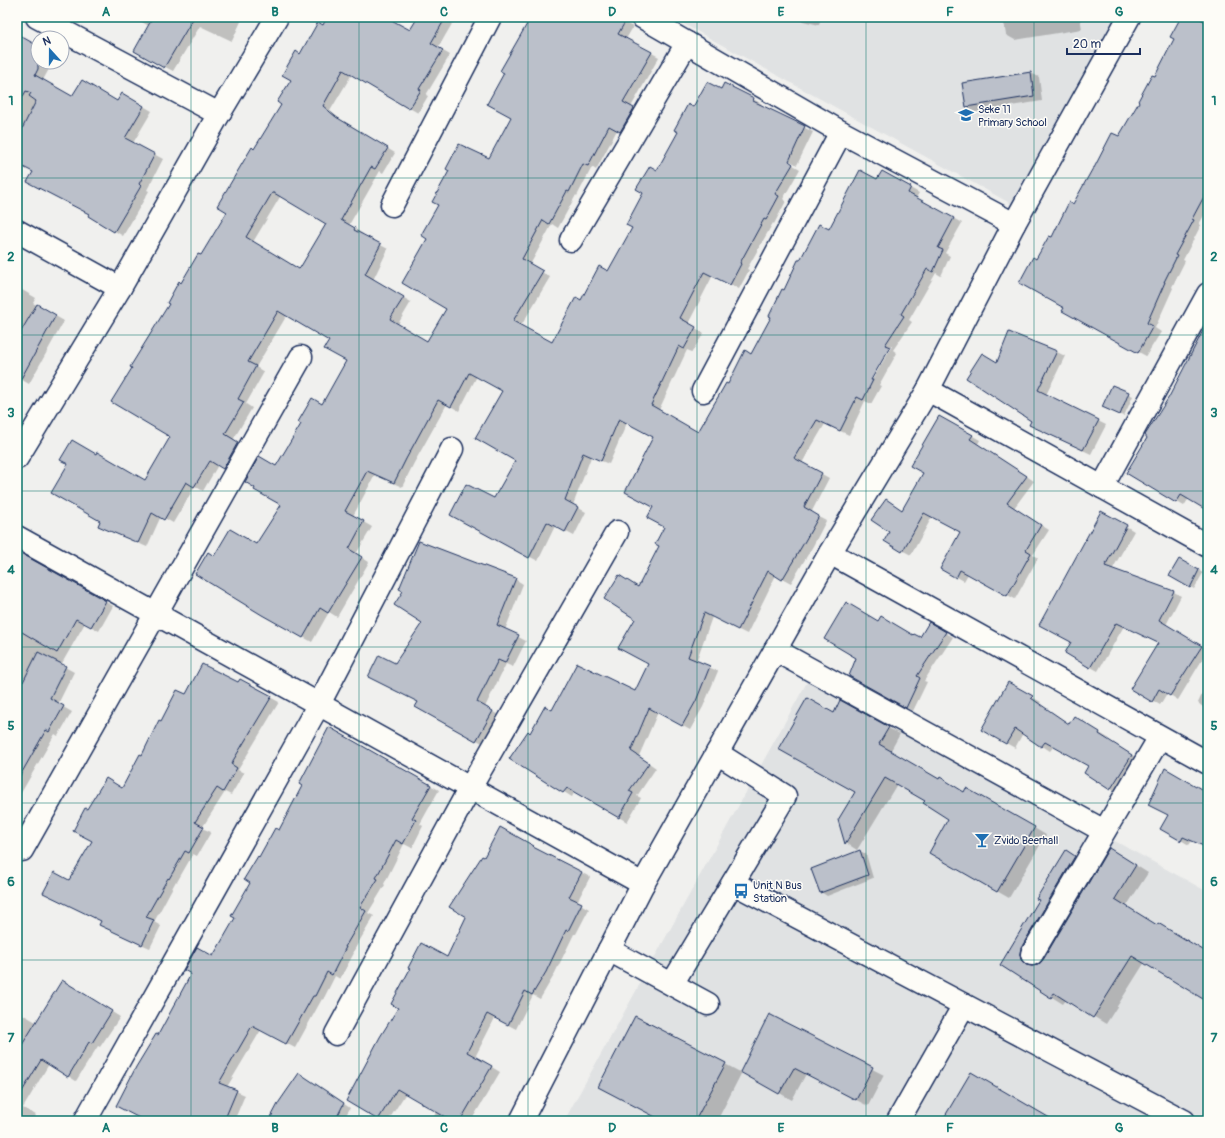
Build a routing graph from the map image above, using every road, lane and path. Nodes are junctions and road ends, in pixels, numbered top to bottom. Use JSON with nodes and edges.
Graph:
{"nodes":[{"id":1,"x":37,"y":17,"type":"edge"},
{"id":2,"x":277,"y":17,"type":"edge"},
{"id":3,"x":490,"y":17,"type":"edge"},
{"id":4,"x":642,"y":17,"type":"edge"},
{"id":5,"x":1129,"y":17,"type":"edge"},
{"id":6,"x":687,"y":43,"type":"junction"},
{"id":7,"x":219,"y":114,"type":"junction"},
{"id":8,"x":841,"y":132,"type":"junction"},
{"id":9,"x":392,"y":205,"type":"dead end"},
{"id":10,"x":1014,"y":224,"type":"junction"},
{"id":11,"x":17,"y":231,"type":"edge"},
{"id":12,"x":571,"y":240,"type":"dead end"},
{"id":13,"x":120,"y":288,"type":"junction"},
{"id":14,"x":1208,"y":294,"type":"edge"},
{"id":15,"x":301,"y":357,"type":"dead end"},
{"id":16,"x":928,"y":390,"type":"junction"},
{"id":17,"x":703,"y":391,"type":"dead end"},
{"id":18,"x":20,"y":447,"type":"edge"},
{"id":19,"x":452,"y":449,"type":"dead end"},
{"id":20,"x":1102,"y":487,"type":"junction"},
{"id":21,"x":617,"y":532,"type":"dead end"},
{"id":22,"x":17,"y":537,"type":"edge"},
{"id":23,"x":1208,"y":546,"type":"edge"},
{"id":24,"x":830,"y":553,"type":"junction"},
{"id":25,"x":155,"y":613,"type":"junction"},
{"id":26,"x":775,"y":650,"type":"junction"},
{"id":27,"x":319,"y":704,"type":"junction"},
{"id":28,"x":1160,"y":737,"type":"junction"},
{"id":29,"x":717,"y":753,"type":"junction"},
{"id":30,"x":1208,"y":763,"type":"edge"},
{"id":31,"x":470,"y":788,"type":"junction"},
{"id":32,"x":1104,"y":831,"type":"junction"},
{"id":33,"x":22,"y":850,"type":"dead end"},
{"id":34,"x":733,"y":883,"type":"junction"},
{"id":35,"x":643,"y":884,"type":"junction"},
{"id":36,"x":609,"y":950,"type":"junction"},
{"id":37,"x":1032,"y":954,"type":"dead end"},
{"id":38,"x":672,"y":984,"type":"junction"},
{"id":39,"x":708,"y":1004,"type":"dead end"},
{"id":40,"x":964,"y":1005,"type":"junction"},
{"id":41,"x":336,"y":1034,"type":"dead end"},
{"id":42,"x":529,"y":1118,"type":"edge"},
{"id":43,"x":85,"y":1121,"type":"edge"},
{"id":44,"x":898,"y":1121,"type":"edge"},
{"id":45,"x":1184,"y":1121,"type":"edge"}],
"edges":[{"from":1,"to":7,"type":"street"},
{"from":2,"to":7,"type":"street"},
{"from":3,"to":9,"type":"street"},
{"from":4,"to":6,"type":"street"},
{"from":5,"to":10,"type":"street"},
{"from":6,"to":8,"type":"street"},
{"from":6,"to":12,"type":"street"},
{"from":7,"to":13,"type":"street"},
{"from":8,"to":10,"type":"street"},
{"from":8,"to":17,"type":"street"},
{"from":10,"to":16,"type":"street"},
{"from":11,"to":13,"type":"street"},
{"from":13,"to":18,"type":"street"},
{"from":14,"to":20,"type":"street"},
{"from":15,"to":25,"type":"street"},
{"from":16,"to":20,"type":"street"},
{"from":16,"to":24,"type":"street"},
{"from":19,"to":27,"type":"street"},
{"from":20,"to":23,"type":"street"},
{"from":21,"to":31,"type":"street"},
{"from":22,"to":25,"type":"street"},
{"from":24,"to":26,"type":"street"},
{"from":24,"to":28,"type":"street"},
{"from":25,"to":27,"type":"street"},
{"from":25,"to":33,"type":"street"},
{"from":26,"to":29,"type":"street"},
{"from":26,"to":32,"type":"street"},
{"from":27,"to":31,"type":"street"},
{"from":27,"to":43,"type":"street"},
{"from":28,"to":30,"type":"street"},
{"from":28,"to":32,"type":"street"},
{"from":29,"to":34,"type":"street"},
{"from":29,"to":35,"type":"street"},
{"from":31,"to":35,"type":"street"},
{"from":31,"to":41,"type":"street"},
{"from":32,"to":37,"type":"street"},
{"from":34,"to":38,"type":"street"},
{"from":34,"to":40,"type":"street"},
{"from":35,"to":36,"type":"street"},
{"from":36,"to":38,"type":"street"},
{"from":36,"to":42,"type":"street"},
{"from":38,"to":39,"type":"street"},
{"from":40,"to":44,"type":"street"},
{"from":40,"to":45,"type":"street"}]}
